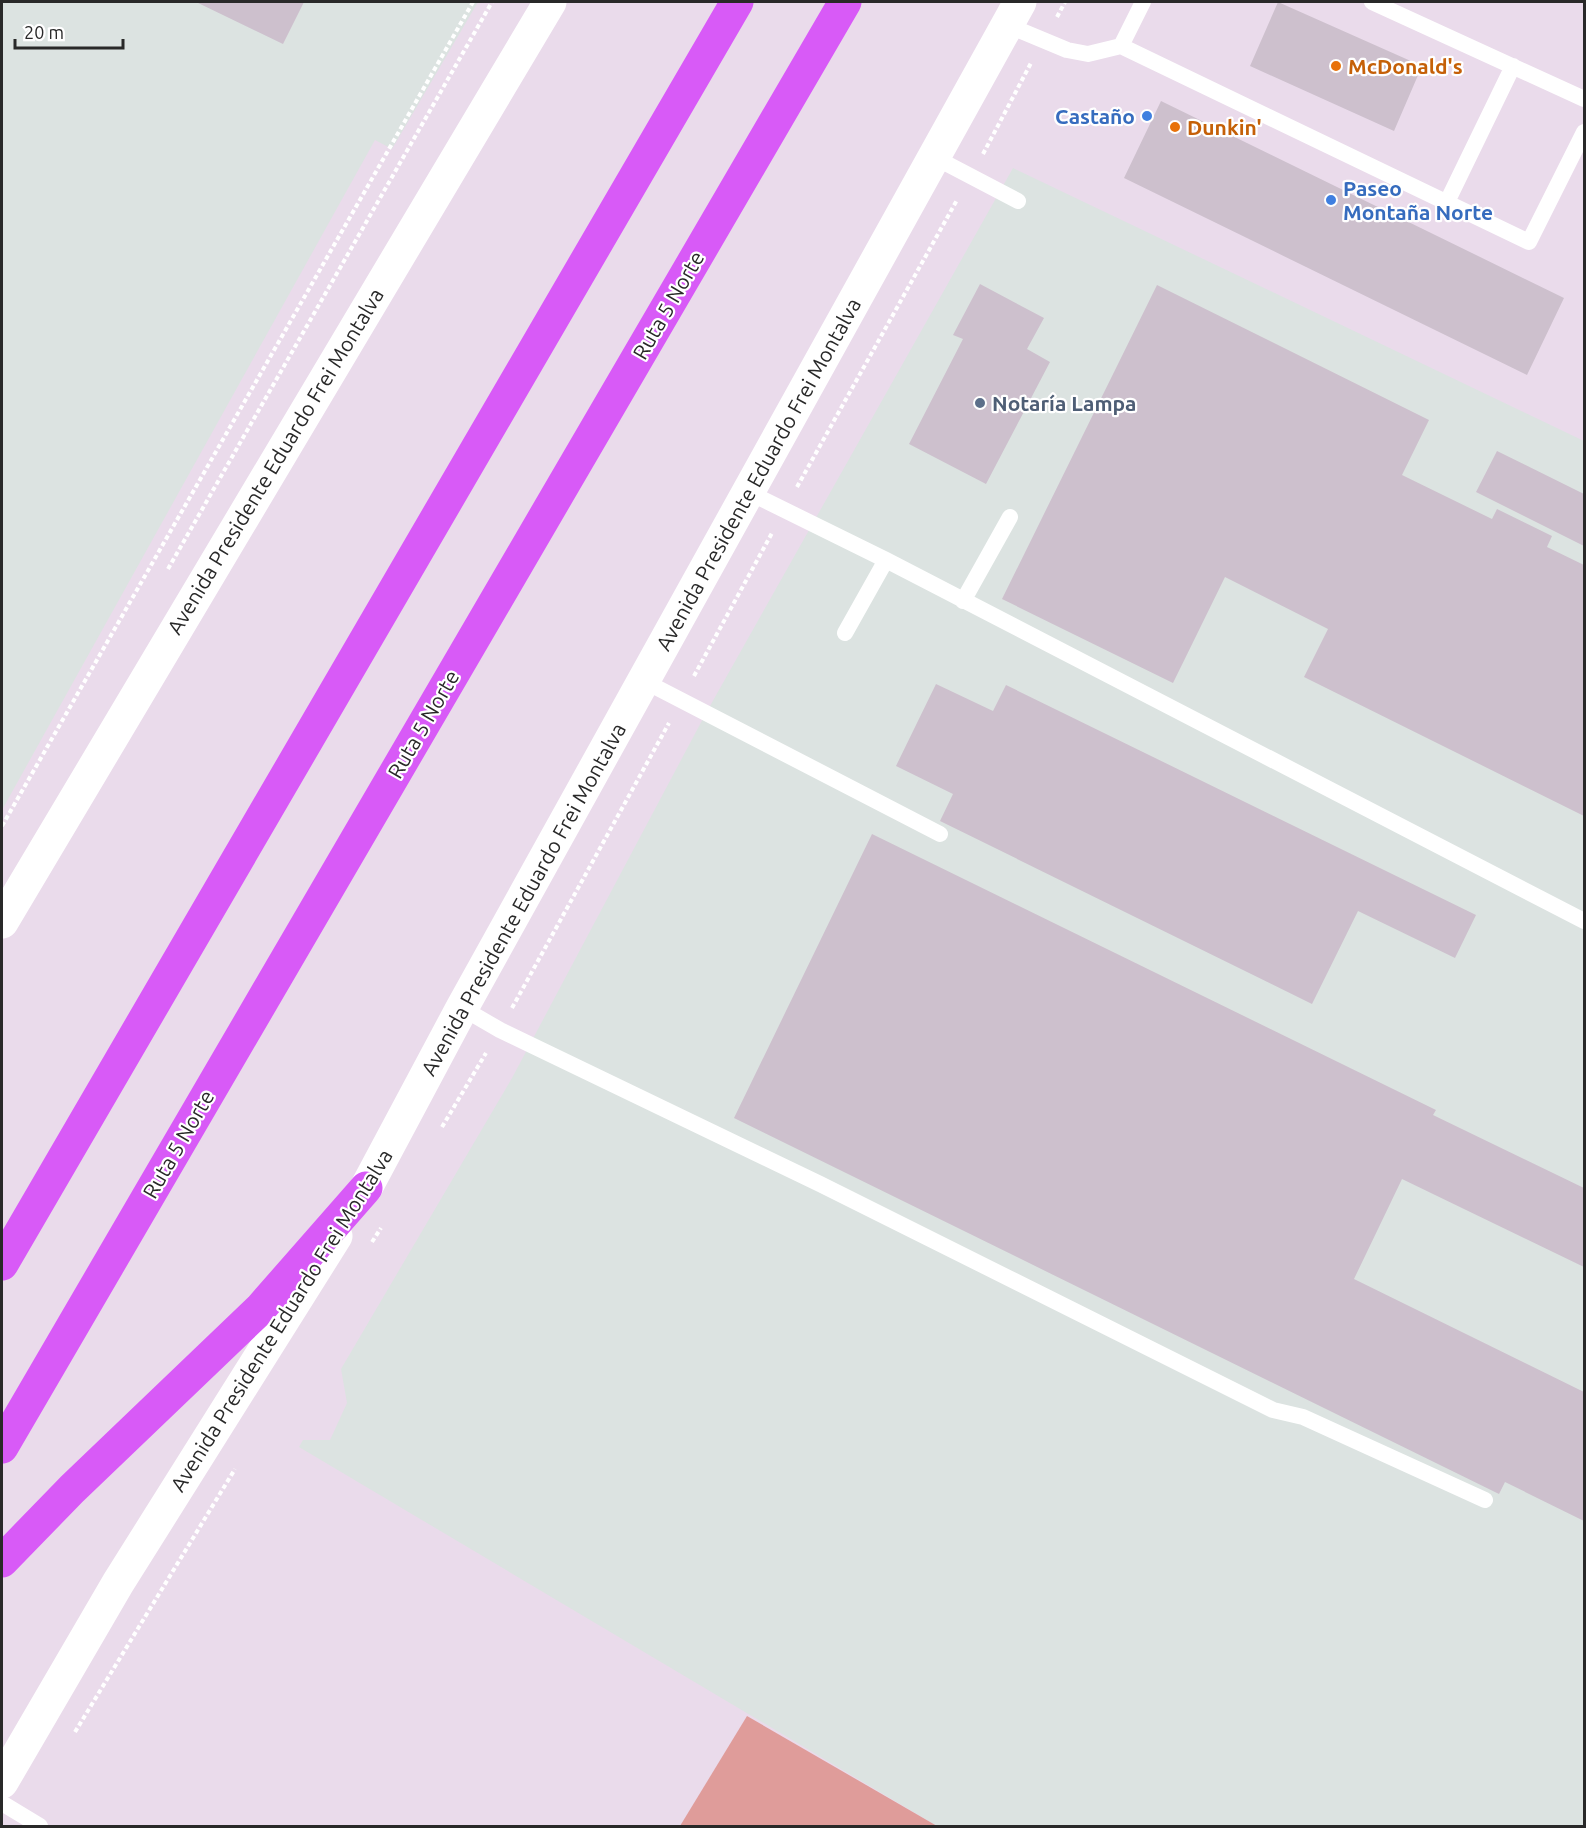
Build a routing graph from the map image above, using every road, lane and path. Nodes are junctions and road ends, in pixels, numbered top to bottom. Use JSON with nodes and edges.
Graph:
{"nodes":[{"id":1,"x":473,"y":2,"type":"edge"},
{"id":2,"x":492,"y":2,"type":"edge"},
{"id":3,"x":550,"y":2,"type":"edge"},
{"id":4,"x":737,"y":2,"type":"edge"},
{"id":5,"x":845,"y":2,"type":"edge"},
{"id":6,"x":1143,"y":2,"type":"edge"},
{"id":7,"x":1372,"y":2,"type":"edge"},
{"id":8,"x":1014,"y":13,"type":"edge"},
{"id":9,"x":1121,"y":46,"type":"junction"},
{"id":10,"x":1513,"y":66,"type":"junction"},
{"id":11,"x":1584,"y":99,"type":"edge"},
{"id":12,"x":1584,"y":132,"type":"edge"},
{"id":13,"x":934,"y":157,"type":"junction"},
{"id":14,"x":1018,"y":201,"type":"dead end"},
{"id":15,"x":1447,"y":202,"type":"junction"},
{"id":16,"x":748,"y":492,"type":"junction"},
{"id":17,"x":1010,"y":517,"type":"dead end"},
{"id":18,"x":886,"y":560,"type":"junction"},
{"id":19,"x":167,"y":571,"type":"dead end"},
{"id":20,"x":963,"y":601,"type":"junction"},
{"id":21,"x":845,"y":633,"type":"dead end"},
{"id":22,"x":644,"y":681,"type":"junction"},
{"id":23,"x":2,"y":826,"type":"edge"},
{"id":24,"x":940,"y":834,"type":"dead end"},
{"id":25,"x":1584,"y":921,"type":"edge"},
{"id":26,"x":2,"y":922,"type":"edge"},
{"id":27,"x":462,"y":1008,"type":"junction"},
{"id":28,"x":366,"y":1188,"type":"junction"},
{"id":29,"x":2,"y":1264,"type":"edge"},
{"id":30,"x":2,"y":1448,"type":"edge"},
{"id":31,"x":1485,"y":1500,"type":"dead end"},
{"id":32,"x":2,"y":1561,"type":"edge"},
{"id":33,"x":2,"y":1782,"type":"edge"},
{"id":34,"x":2,"y":1803,"type":"edge"},
{"id":35,"x":40,"y":1827,"type":"edge"}],
"edges":[{"from":1,"to":23,"type":"path"},
{"from":2,"to":19,"type":"path"},
{"from":3,"to":26,"type":"main road","name":"Avenida Presidente Eduardo Frei Montalva"},
{"from":4,"to":29,"type":"highway"},
{"from":5,"to":30,"type":"highway","name":"Ruta 5 Norte"},
{"from":6,"to":9,"type":"lane"},
{"from":7,"to":10,"type":"lane"},
{"from":8,"to":9,"type":"lane"},
{"from":8,"to":13,"type":"main road","name":"Avenida Presidente Eduardo Frei Montalva"},
{"from":9,"to":15,"type":"lane"},
{"from":10,"to":11,"type":"lane"},
{"from":10,"to":15,"type":"lane"},
{"from":12,"to":15,"type":"lane"},
{"from":13,"to":14,"type":"lane"},
{"from":13,"to":16,"type":"main road","name":"Avenida Presidente Eduardo Frei Montalva"},
{"from":16,"to":18,"type":"lane"},
{"from":16,"to":22,"type":"main road","name":"Avenida Presidente Eduardo Frei Montalva"},
{"from":17,"to":20,"type":"lane"},
{"from":18,"to":20,"type":"lane"},
{"from":18,"to":21,"type":"lane"},
{"from":20,"to":25,"type":"lane"},
{"from":22,"to":24,"type":"lane"},
{"from":22,"to":27,"type":"main road","name":"Avenida Presidente Eduardo Frei Montalva"},
{"from":27,"to":28,"type":"main road","name":"Avenida Presidente Eduardo Frei Montalva"},
{"from":27,"to":31,"type":"lane"},
{"from":28,"to":32,"type":"highway"},
{"from":28,"to":33,"type":"main road","name":"Avenida Presidente Eduardo Frei Montalva"},
{"from":34,"to":35,"type":"lane"}]}
